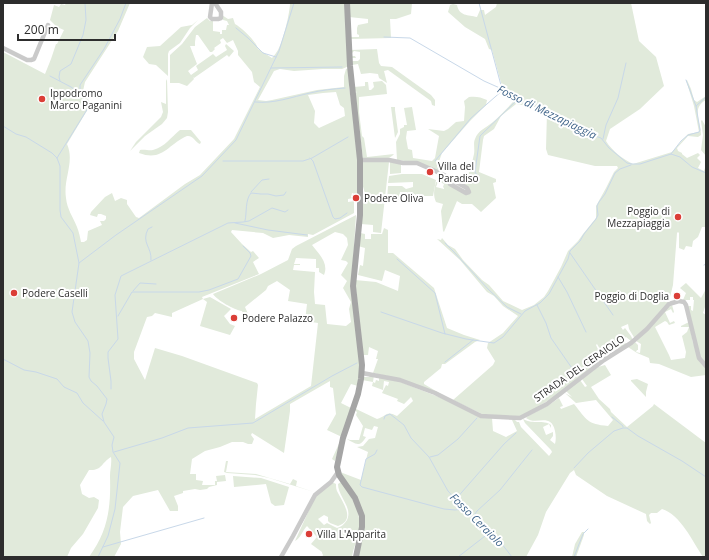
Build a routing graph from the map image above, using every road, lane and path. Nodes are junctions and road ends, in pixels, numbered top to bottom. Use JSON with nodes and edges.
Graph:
{"nodes":[{"id":1,"x":347,"y":3,"type":"edge"},
{"id":2,"x":48,"y":25,"type":"dead end"},
{"id":3,"x":3,"y":48,"type":"edge"},
{"id":4,"x":360,"y":160,"type":"junction"},
{"id":5,"x":449,"y":179,"type":"dead end"},
{"id":6,"x":706,"y":366,"type":"edge"},
{"id":7,"x":362,"y":372,"type":"junction"},
{"id":8,"x":338,"y":472,"type":"junction"},
{"id":9,"x":281,"y":557,"type":"edge"},
{"id":10,"x":356,"y":557,"type":"edge"}],
"edges":[{"from":1,"to":4,"type":"main road"},
{"from":2,"to":3,"type":"street"},
{"from":4,"to":5,"type":"street"},
{"from":4,"to":7,"type":"main road"},
{"from":6,"to":7,"type":"street","name":"STRADA DEL CERAIOLO"},
{"from":7,"to":8,"type":"main road"},
{"from":8,"to":9,"type":"street"},
{"from":8,"to":10,"type":"main road"}]}
